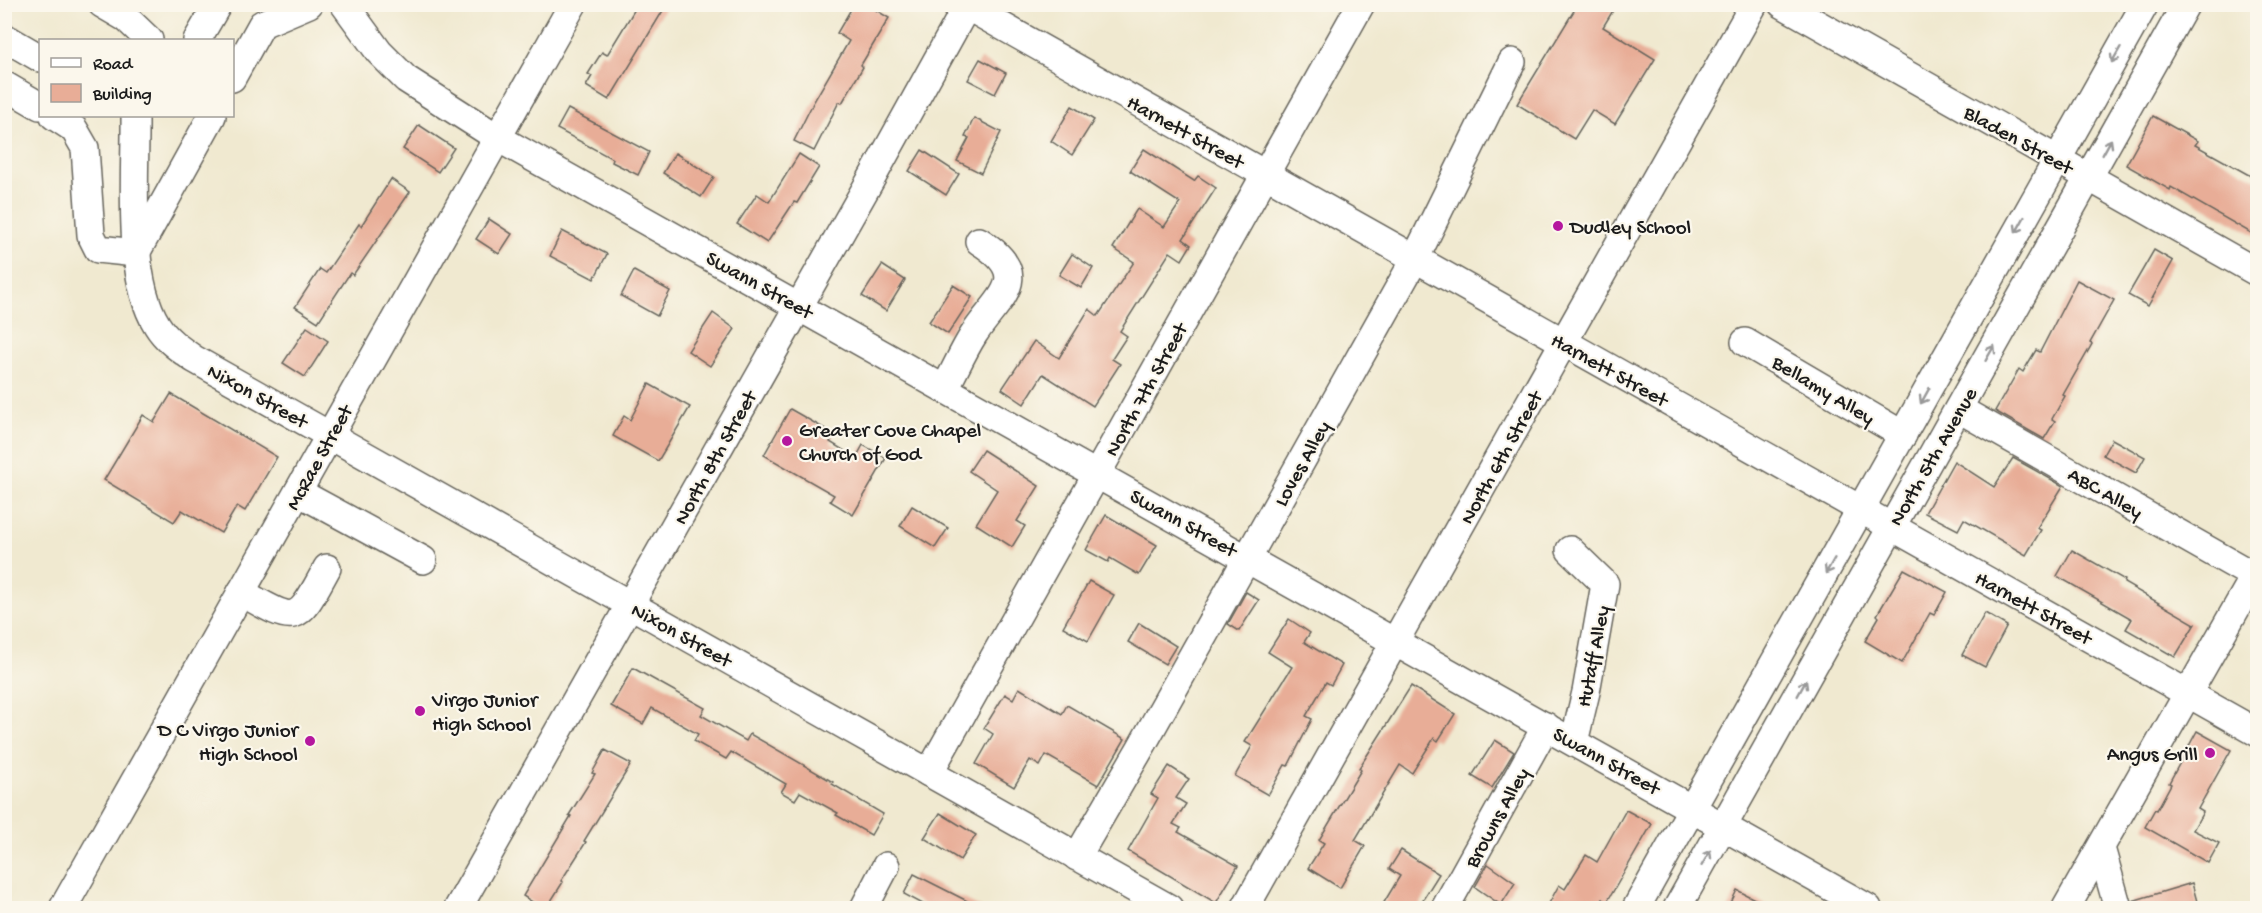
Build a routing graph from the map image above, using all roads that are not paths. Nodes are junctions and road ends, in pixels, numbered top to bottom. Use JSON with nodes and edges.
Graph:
{"nodes":[{"id":1,"x":102,"y":4,"type":"edge"},
{"id":2,"x":218,"y":4,"type":"edge"},
{"id":3,"x":309,"y":4,"type":"edge"},
{"id":4,"x":344,"y":4,"type":"edge"},
{"id":5,"x":573,"y":4,"type":"edge"},
{"id":6,"x":1362,"y":4,"type":"edge"},
{"id":7,"x":1754,"y":4,"type":"edge"},
{"id":8,"x":1782,"y":4,"type":"edge"},
{"id":9,"x":2145,"y":4,"type":"edge"},
{"id":10,"x":2186,"y":4,"type":"edge"},
{"id":11,"x":966,"y":5,"type":"edge"},
{"id":12,"x":4,"y":37,"type":"edge"},
{"id":13,"x":148,"y":39,"type":"edge"},
{"id":14,"x":198,"y":39,"type":"edge"},
{"id":15,"x":39,"y":57,"type":"edge"},
{"id":16,"x":1512,"y":62,"type":"dead end"},
{"id":17,"x":234,"y":74,"type":"edge"},
{"id":18,"x":4,"y":85,"type":"edge"},
{"id":19,"x":39,"y":105,"type":"edge"},
{"id":20,"x":56,"y":117,"type":"edge"},
{"id":21,"x":135,"y":117,"type":"edge"},
{"id":22,"x":153,"y":117,"type":"edge"},
{"id":23,"x":211,"y":117,"type":"edge"},
{"id":24,"x":498,"y":138,"type":"junction"},
{"id":25,"x":135,"y":148,"type":"junction"},
{"id":26,"x":2056,"y":160,"type":"junction"},
{"id":27,"x":1264,"y":175,"type":"junction"},
{"id":28,"x":2090,"y":178,"type":"junction"},
{"id":29,"x":979,"y":241,"type":"dead end"},
{"id":30,"x":136,"y":253,"type":"junction"},
{"id":31,"x":1415,"y":259,"type":"junction"},
{"id":32,"x":2258,"y":273,"type":"edge"},
{"id":33,"x":799,"y":306,"type":"junction"},
{"id":34,"x":1745,"y":342,"type":"dead end"},
{"id":35,"x":1564,"y":343,"type":"junction"},
{"id":36,"x":945,"y":388,"type":"junction"},
{"id":37,"x":1959,"y":409,"type":"junction"},
{"id":38,"x":330,"y":435,"type":"junction"},
{"id":39,"x":1903,"y":435,"type":"junction"},
{"id":40,"x":1098,"y":474,"type":"junction"},
{"id":41,"x":298,"y":492,"type":"junction"},
{"id":42,"x":1862,"y":510,"type":"junction"},
{"id":43,"x":1892,"y":527,"type":"junction"},
{"id":44,"x":1570,"y":550,"type":"dead end"},
{"id":45,"x":1247,"y":558,"type":"junction"},
{"id":46,"x":423,"y":560,"type":"dead end"},
{"id":47,"x":327,"y":568,"type":"dead end"},
{"id":48,"x":2256,"y":573,"type":"edge"},
{"id":49,"x":241,"y":592,"type":"junction"},
{"id":50,"x":630,"y":604,"type":"junction"},
{"id":51,"x":1396,"y":641,"type":"junction"},
{"id":52,"x":2188,"y":693,"type":"junction"},
{"id":53,"x":1546,"y":726,"type":"junction"},
{"id":54,"x":2258,"y":733,"type":"edge"},
{"id":55,"x":1574,"y":742,"type":"junction"},
{"id":56,"x":929,"y":773,"type":"junction"},
{"id":57,"x":1692,"y":808,"type":"junction"},
{"id":58,"x":1724,"y":827,"type":"junction"},
{"id":59,"x":2101,"y":848,"type":"junction"},
{"id":60,"x":1077,"y":857,"type":"junction"},
{"id":61,"x":886,"y":866,"type":"dead end"},
{"id":62,"x":464,"y":906,"type":"edge"},
{"id":63,"x":63,"y":909,"type":"edge"},
{"id":64,"x":864,"y":909,"type":"edge"},
{"id":65,"x":1169,"y":909,"type":"edge"},
{"id":66,"x":1245,"y":909,"type":"edge"},
{"id":67,"x":1446,"y":909,"type":"edge"},
{"id":68,"x":1636,"y":909,"type":"edge"},
{"id":69,"x":1677,"y":909,"type":"edge"},
{"id":70,"x":1868,"y":909,"type":"edge"},
{"id":71,"x":2066,"y":909,"type":"edge"},
{"id":72,"x":2118,"y":909,"type":"edge"}],
"edges":[{"from":1,"to":13,"type":"street"},
{"from":2,"to":14,"type":"street"},
{"from":3,"to":17,"type":"street"},
{"from":4,"to":24,"type":"street","name":"Swann Street"},
{"from":5,"to":24,"type":"street","name":"McRae Street"},
{"from":6,"to":27,"type":"street","name":"North 7th Street"},
{"from":7,"to":35,"type":"street","name":"North 6th Street"},
{"from":8,"to":26,"type":"street","name":"Bladen Street"},
{"from":9,"to":26,"type":"street","name":"North 5th Avenue","one_way":true},
{"from":28,"to":10,"type":"street","name":"North 5th Avenue","one_way":true},
{"from":11,"to":27,"type":"street","name":"Harnett Street"},
{"from":11,"to":33,"type":"street","name":"North 8th Street"},
{"from":12,"to":15,"type":"street"},
{"from":16,"to":31,"type":"street","name":"Loves Alley"},
{"from":18,"to":19,"type":"street"},
{"from":20,"to":30,"type":"street"},
{"from":21,"to":25,"type":"street","name":"Nixon Street"},
{"from":22,"to":25,"type":"street"},
{"from":23,"to":30,"type":"street"},
{"from":24,"to":33,"type":"street","name":"Swann Street"},
{"from":24,"to":38,"type":"street","name":"McRae Street"},
{"from":25,"to":30,"type":"street","name":"Nixon Street"},
{"from":26,"to":28,"type":"street","name":"Bladen Street"},
{"from":26,"to":39,"type":"street","name":"North 5th Avenue","one_way":true},
{"from":27,"to":31,"type":"street","name":"Harnett Street"},
{"from":27,"to":40,"type":"street","name":"North 7th Street"},
{"from":28,"to":32,"type":"street","name":"Bladen Street"},
{"from":37,"to":28,"type":"street","name":"North 5th Avenue","one_way":true},
{"from":29,"to":36,"type":"street"},
{"from":30,"to":38,"type":"street","name":"Nixon Street"},
{"from":31,"to":35,"type":"street","name":"Harnett Street"},
{"from":31,"to":45,"type":"street","name":"Loves Alley"},
{"from":33,"to":36,"type":"street","name":"Swann Street"},
{"from":33,"to":50,"type":"street","name":"North 8th Street"},
{"from":34,"to":39,"type":"street","name":"Bellamy Alley"},
{"from":35,"to":42,"type":"street","name":"Harnett Street"},
{"from":35,"to":51,"type":"street","name":"North 6th Street"},
{"from":36,"to":40,"type":"street","name":"Swann Street"},
{"from":37,"to":43,"type":"street","name":"North 5th Avenue"},
{"from":37,"to":48,"type":"street","name":"ABC Alley"},
{"from":38,"to":41,"type":"street","name":"McRae Street"},
{"from":38,"to":50,"type":"street","name":"Nixon Street"},
{"from":39,"to":42,"type":"street","name":"North 5th Avenue"},
{"from":40,"to":45,"type":"street","name":"Swann Street"},
{"from":40,"to":56,"type":"street","name":"North 7th Street"},
{"from":41,"to":46,"type":"street"},
{"from":41,"to":49,"type":"street","name":"McRae Street"},
{"from":42,"to":43,"type":"street","name":"Harnett Street"},
{"from":42,"to":57,"type":"street","name":"North 5th Avenue","one_way":true},
{"from":43,"to":52,"type":"street","name":"Harnett Street"},
{"from":58,"to":43,"type":"street","name":"North 5th Avenue","one_way":true},
{"from":44,"to":55,"type":"street","name":"Hutaff Alley"},
{"from":45,"to":51,"type":"street","name":"Swann Street"},
{"from":45,"to":60,"type":"street","name":"Loves Alley"},
{"from":47,"to":49,"type":"street"},
{"from":48,"to":52,"type":"street"},
{"from":49,"to":63,"type":"street","name":"McRae Street"},
{"from":50,"to":56,"type":"street","name":"Nixon Street"},
{"from":50,"to":62,"type":"street","name":"North 8th Street"},
{"from":51,"to":53,"type":"street","name":"Swann Street"},
{"from":51,"to":66,"type":"street","name":"North 6th Street"},
{"from":52,"to":54,"type":"street","name":"Harnett Street"},
{"from":52,"to":59,"type":"street"},
{"from":53,"to":55,"type":"street","name":"Swann Street"},
{"from":53,"to":67,"type":"street","name":"Browns Alley"},
{"from":55,"to":57,"type":"street","name":"Swann Street"},
{"from":56,"to":60,"type":"street","name":"Nixon Street"},
{"from":57,"to":58,"type":"street","name":"Swann Street"},
{"from":57,"to":68,"type":"street","name":"North 5th Avenue"},
{"from":69,"to":58,"type":"street","name":"North 5th Avenue","one_way":true},
{"from":58,"to":70,"type":"street","name":"Swann Street"},
{"from":59,"to":71,"type":"street"},
{"from":59,"to":72,"type":"street"},
{"from":60,"to":65,"type":"street","name":"Nixon Street"},
{"from":61,"to":64,"type":"street"}]}
